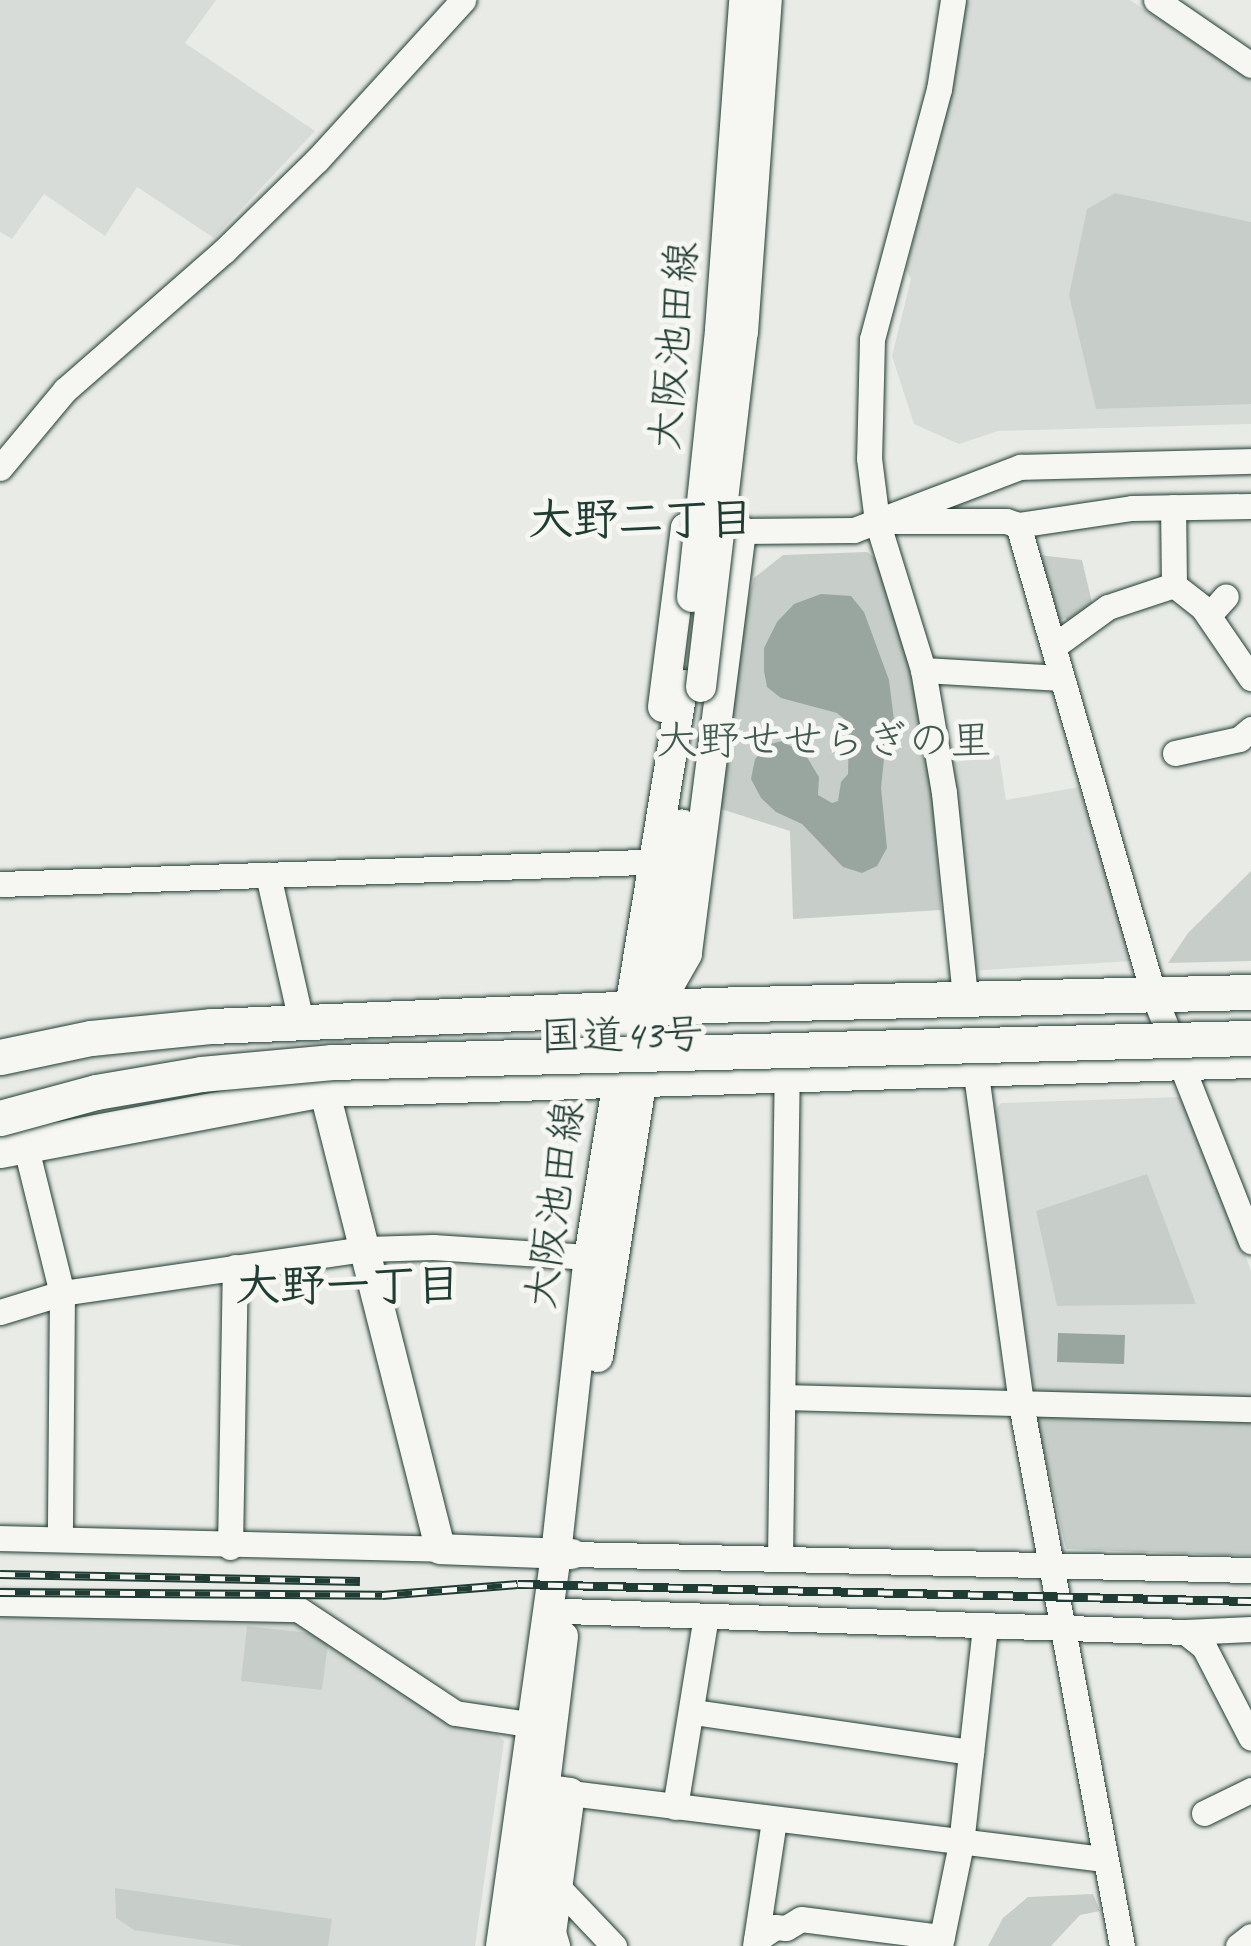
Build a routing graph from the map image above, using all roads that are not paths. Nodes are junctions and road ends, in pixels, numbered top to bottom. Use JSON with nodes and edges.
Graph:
{"nodes":[{"id":1,"x":463,"y":0,"type":"edge"},
{"id":2,"x":744,"y":0,"type":"edge"},
{"id":3,"x":767,"y":0,"type":"edge"},
{"id":4,"x":952,"y":0,"type":"edge"},
{"id":5,"x":1156,"y":0,"type":"edge"},
{"id":6,"x":1251,"y":65,"type":"edge"},
{"id":7,"x":1251,"y":461,"type":"edge"},
{"id":8,"x":0,"y":468,"type":"edge"},
{"id":9,"x":1251,"y":506,"type":"edge"},
{"id":10,"x":1173,"y":507,"type":"junction"},
{"id":11,"x":877,"y":520,"type":"junction"},
{"id":12,"x":1018,"y":525,"type":"junction"},
{"id":13,"x":741,"y":531,"type":"junction"},
{"id":14,"x":1174,"y":584,"type":"junction"},
{"id":15,"x":1060,"y":640,"type":"dead end"},
{"id":16,"x":922,"y":670,"type":"junction"},
{"id":17,"x":1062,"y":678,"type":"junction"},
{"id":18,"x":1251,"y":678,"type":"edge"},
{"id":19,"x":692,"y":686,"type":"junction"},
{"id":20,"x":1251,"y":729,"type":"edge"},
{"id":21,"x":1175,"y":754,"type":"dead end"},
{"id":22,"x":642,"y":862,"type":"junction"},
{"id":23,"x":268,"y":875,"type":"junction"},
{"id":24,"x":0,"y":884,"type":"edge"},
{"id":25,"x":641,"y":959,"type":"junction"},
{"id":26,"x":1251,"y":992,"type":"edge"},
{"id":27,"x":1154,"y":996,"type":"junction"},
{"id":28,"x":965,"y":997,"type":"junction"},
{"id":29,"x":645,"y":1007,"type":"junction"},
{"id":30,"x":1251,"y":1016,"type":"edge"},
{"id":31,"x":301,"y":1022,"type":"junction"},
{"id":32,"x":212,"y":1026,"type":"junction"},
{"id":33,"x":1251,"y":1038,"type":"edge"},
{"id":34,"x":0,"y":1057,"type":"edge"},
{"id":35,"x":1251,"y":1060,"type":"edge"},
{"id":36,"x":1183,"y":1062,"type":"junction"},
{"id":37,"x":976,"y":1067,"type":"junction"},
{"id":38,"x":0,"y":1073,"type":"edge"},
{"id":39,"x":787,"y":1077,"type":"junction"},
{"id":40,"x":627,"y":1081,"type":"junction"},
{"id":41,"x":324,"y":1089,"type":"junction"},
{"id":42,"x":0,"y":1094,"type":"edge"},
{"id":43,"x":0,"y":1118,"type":"edge"},
{"id":44,"x":8,"y":1143,"type":"edge"},
{"id":45,"x":1251,"y":1241,"type":"edge"},
{"id":46,"x":365,"y":1249,"type":"junction"},
{"id":47,"x":589,"y":1257,"type":"junction"},
{"id":48,"x":235,"y":1267,"type":"junction"},
{"id":49,"x":62,"y":1293,"type":"junction"},
{"id":50,"x":0,"y":1312,"type":"edge"},
{"id":51,"x":784,"y":1398,"type":"junction"},
{"id":52,"x":1021,"y":1404,"type":"junction"},
{"id":53,"x":1251,"y":1409,"type":"edge"},
{"id":54,"x":0,"y":1538,"type":"edge"},
{"id":55,"x":60,"y":1539,"type":"junction"},
{"id":56,"x":230,"y":1547,"type":"junction"},
{"id":57,"x":440,"y":1549,"type":"junction"},
{"id":58,"x":564,"y":1554,"type":"junction"},
{"id":59,"x":780,"y":1558,"type":"junction"},
{"id":60,"x":1052,"y":1565,"type":"junction"},
{"id":61,"x":1251,"y":1570,"type":"edge"},
{"id":62,"x":0,"y":1602,"type":"edge"},
{"id":63,"x":566,"y":1611,"type":"junction"},
{"id":64,"x":706,"y":1616,"type":"junction"},
{"id":65,"x":985,"y":1626,"type":"junction"},
{"id":66,"x":1060,"y":1628,"type":"junction"},
{"id":67,"x":1251,"y":1629,"type":"edge"},
{"id":68,"x":1186,"y":1632,"type":"junction"},
{"id":69,"x":693,"y":1712,"type":"junction"},
{"id":70,"x":529,"y":1724,"type":"junction"},
{"id":71,"x":1251,"y":1738,"type":"edge"},
{"id":72,"x":971,"y":1752,"type":"junction"},
{"id":73,"x":546,"y":1790,"type":"junction"},
{"id":74,"x":1251,"y":1790,"type":"edge"},
{"id":75,"x":675,"y":1807,"type":"junction"},
{"id":76,"x":1204,"y":1813,"type":"dead end"},
{"id":77,"x":774,"y":1820,"type":"junction"},
{"id":78,"x":961,"y":1844,"type":"junction"},
{"id":79,"x":1104,"y":1859,"type":"junction"},
{"id":80,"x":557,"y":1886,"type":"junction"},
{"id":81,"x":1251,"y":1936,"type":"edge"},
{"id":82,"x":941,"y":1942,"type":"edge"},
{"id":83,"x":756,"y":1943,"type":"edge"},
{"id":84,"x":501,"y":1946,"type":"edge"},
{"id":85,"x":525,"y":1946,"type":"edge"},
{"id":86,"x":555,"y":1946,"type":"edge"},
{"id":87,"x":614,"y":1946,"type":"edge"},
{"id":88,"x":1122,"y":1946,"type":"edge"},
{"id":89,"x":1238,"y":1946,"type":"edge"}],
"edges":[{"from":1,"to":8,"type":"street"},
{"from":2,"to":19,"type":"main road","name":"大阪池田線","bridge":true},
{"from":3,"to":19,"type":"main road","name":"大阪池田線","bridge":true},
{"from":4,"to":11,"type":"street"},
{"from":5,"to":6,"type":"street"},
{"from":7,"to":11,"type":"street"},
{"from":9,"to":10,"type":"street"},
{"from":10,"to":12,"type":"street"},
{"from":10,"to":14,"type":"street"},
{"from":11,"to":12,"type":"street"},
{"from":11,"to":13,"type":"street"},
{"from":11,"to":16,"type":"street"},
{"from":12,"to":17,"type":"street"},
{"from":13,"to":22,"type":"main road"},
{"from":13,"to":29,"type":"main road"},
{"from":14,"to":15,"type":"street"},
{"from":14,"to":18,"type":"street"},
{"from":16,"to":17,"type":"street"},
{"from":16,"to":28,"type":"street"},
{"from":17,"to":27,"type":"street"},
{"from":19,"to":25,"type":"main road","name":"大阪池田線"},
{"from":19,"to":29,"type":"main road","name":"大阪池田線"},
{"from":20,"to":21,"type":"street"},
{"from":22,"to":23,"type":"street"},
{"from":22,"to":25,"type":"main road"},
{"from":23,"to":24,"type":"street"},
{"from":23,"to":31,"type":"street"},
{"from":25,"to":29,"type":"main road","name":"大阪池田線"},
{"from":26,"to":27,"type":"highway","name":"国道43号"},
{"from":27,"to":28,"type":"highway","name":"国道43号"},
{"from":27,"to":36,"type":"street"},
{"from":28,"to":29,"type":"highway","name":"国道43号"},
{"from":29,"to":31,"type":"highway","name":"国道43号"},
{"from":29,"to":40,"type":"main road","name":"大阪池田線"},
{"from":30,"to":42,"type":"highway","name":"国道43号"},
{"from":31,"to":32,"type":"highway","name":"国道43号"},
{"from":32,"to":34,"type":"highway","name":"国道43号"},
{"from":32,"to":38,"type":"highway"},
{"from":33,"to":43,"type":"highway","name":"国道43号","bridge":true},
{"from":35,"to":36,"type":"highway","name":"国道43号"},
{"from":36,"to":37,"type":"highway","name":"国道43号"},
{"from":36,"to":45,"type":"street"},
{"from":37,"to":39,"type":"highway","name":"国道43号"},
{"from":37,"to":52,"type":"street"},
{"from":39,"to":40,"type":"highway","name":"国道43号"},
{"from":39,"to":51,"type":"street"},
{"from":40,"to":41,"type":"highway","name":"国道43号"},
{"from":40,"to":47,"type":"main road","name":"大阪池田線"},
{"from":40,"to":58,"type":"main road","name":"大阪池田線"},
{"from":41,"to":44,"type":"highway","name":"国道43号"},
{"from":41,"to":44,"type":"highway"},
{"from":41,"to":46,"type":"main road"},
{"from":44,"to":49,"type":"street"},
{"from":46,"to":47,"type":"street"},
{"from":46,"to":48,"type":"street"},
{"from":46,"to":57,"type":"main road"},
{"from":47,"to":58,"type":"main road","name":"大阪池田線"},
{"from":48,"to":49,"type":"street"},
{"from":48,"to":56,"type":"street"},
{"from":49,"to":50,"type":"street"},
{"from":49,"to":55,"type":"street"},
{"from":51,"to":52,"type":"street"},
{"from":51,"to":59,"type":"street"},
{"from":52,"to":53,"type":"street"},
{"from":52,"to":60,"type":"street"},
{"from":54,"to":55,"type":"street"},
{"from":55,"to":56,"type":"street"},
{"from":56,"to":57,"type":"street"},
{"from":57,"to":58,"type":"main road"},
{"from":58,"to":59,"type":"street"},
{"from":58,"to":63,"type":"main road","name":"大阪池田線"},
{"from":58,"to":70,"type":"main road","name":"大阪池田線"},
{"from":59,"to":60,"type":"street"},
{"from":60,"to":61,"type":"street"},
{"from":60,"to":66,"type":"street"},
{"from":62,"to":70,"type":"street"},
{"from":63,"to":64,"type":"street"},
{"from":63,"to":73,"type":"main road","name":"大阪池田線"},
{"from":64,"to":65,"type":"street"},
{"from":64,"to":69,"type":"street"},
{"from":65,"to":66,"type":"street"},
{"from":65,"to":72,"type":"street"},
{"from":66,"to":68,"type":"street"},
{"from":66,"to":79,"type":"street"},
{"from":67,"to":68,"type":"street"},
{"from":68,"to":71,"type":"street"},
{"from":69,"to":72,"type":"street"},
{"from":69,"to":75,"type":"street"},
{"from":70,"to":73,"type":"main road","name":"大阪池田線"},
{"from":72,"to":78,"type":"street"},
{"from":73,"to":75,"type":"street"},
{"from":73,"to":80,"type":"main road"},
{"from":73,"to":84,"type":"main road","name":"大阪池田線"},
{"from":73,"to":85,"type":"main road","name":"大阪池田線"},
{"from":74,"to":76,"type":"street"},
{"from":75,"to":77,"type":"street"},
{"from":77,"to":78,"type":"street"},
{"from":77,"to":83,"type":"street"},
{"from":78,"to":79,"type":"street"},
{"from":78,"to":82,"type":"street"},
{"from":79,"to":88,"type":"street"},
{"from":80,"to":86,"type":"main road"},
{"from":80,"to":87,"type":"street"},
{"from":81,"to":89,"type":"street"},
{"from":82,"to":83,"type":"street"}]}
